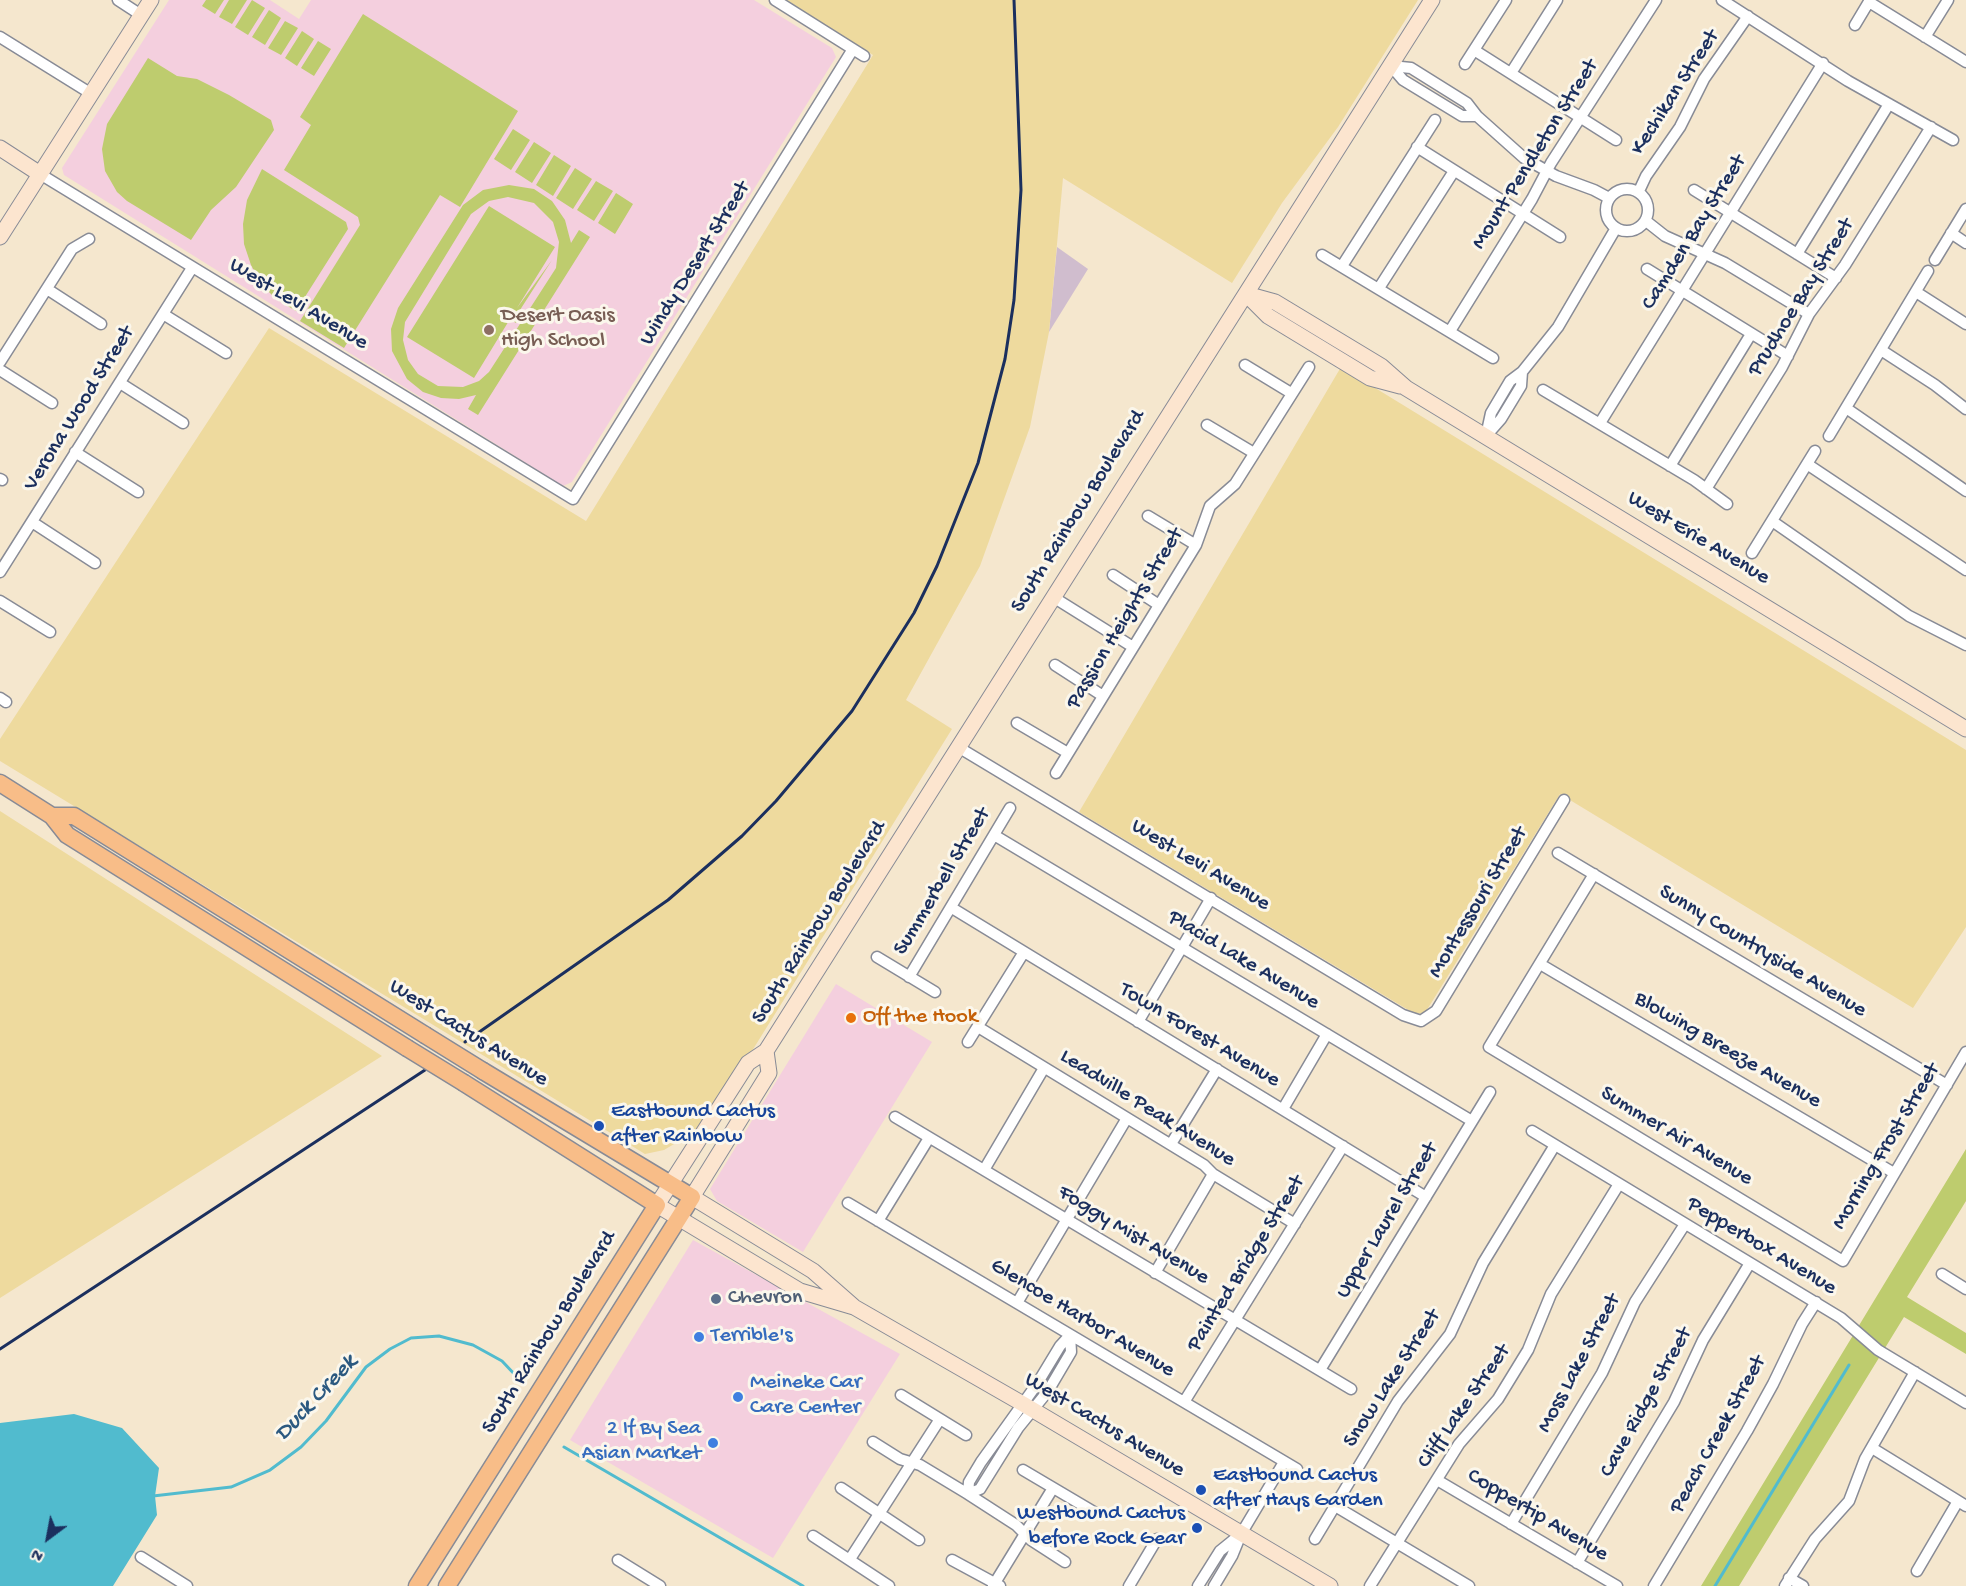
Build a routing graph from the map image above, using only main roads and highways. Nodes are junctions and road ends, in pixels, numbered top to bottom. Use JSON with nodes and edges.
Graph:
{"nodes":[{"id":1,"x":0,"y":783,"type":"edge"},
{"id":2,"x":52,"y":816,"type":"junction"},
{"id":3,"x":692,"y":1197,"type":"joint"},
{"id":4,"x":657,"y":1205,"type":"joint"},
{"id":5,"x":417,"y":1586,"type":"edge"},
{"id":6,"x":447,"y":1586,"type":"edge"}],
"edges":[{"from":1,"to":2,"type":"main road","name":"West Cactus Avenue"},
{"from":2,"to":3,"type":"main road","name":"West Cactus Avenue","bridge":true},
{"from":2,"to":4,"type":"main road","name":"West Cactus Avenue","bridge":true},
{"from":3,"to":6,"type":"main road","name":"South Rainbow Boulevard"},
{"from":4,"to":5,"type":"main road","name":"South Rainbow Boulevard"}]}
